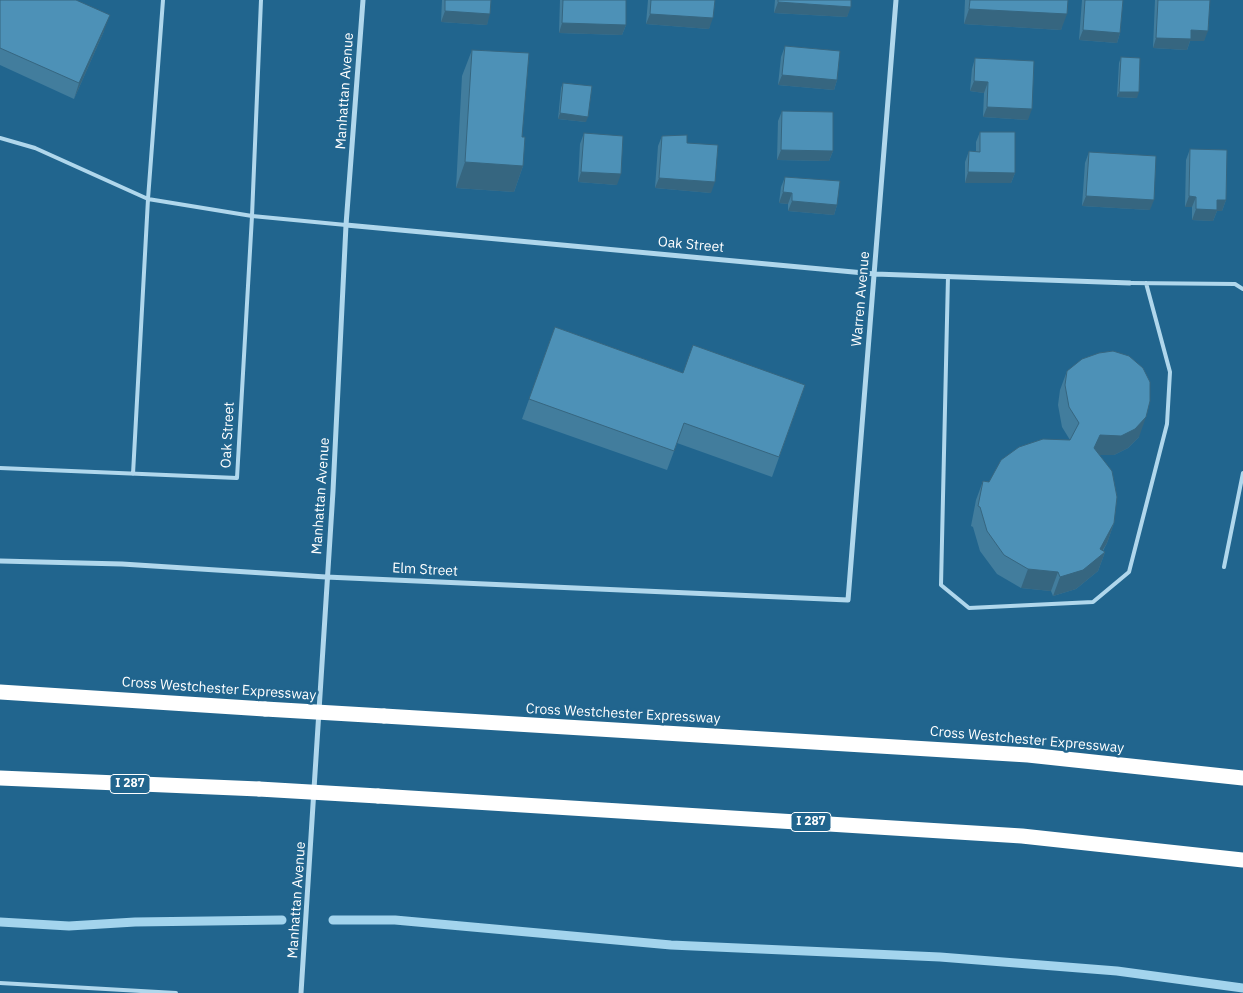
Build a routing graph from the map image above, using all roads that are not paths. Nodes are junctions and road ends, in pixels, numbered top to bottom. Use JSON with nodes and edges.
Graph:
{"nodes":[{"id":1,"x":163,"y":0,"type":"edge"},
{"id":2,"x":261,"y":0,"type":"edge"},
{"id":3,"x":363,"y":0,"type":"edge"},
{"id":4,"x":896,"y":0,"type":"edge"},
{"id":5,"x":0,"y":138,"type":"edge"},
{"id":6,"x":148,"y":198,"type":"junction"},
{"id":7,"x":252,"y":216,"type":"junction"},
{"id":8,"x":346,"y":225,"type":"junction"},
{"id":9,"x":875,"y":274,"type":"junction"},
{"id":10,"x":948,"y":276,"type":"junction"},
{"id":11,"x":1130,"y":283,"type":"joint"},
{"id":12,"x":1146,"y":283,"type":"junction"},
{"id":13,"x":1243,"y":289,"type":"edge"},
{"id":14,"x":0,"y":468,"type":"edge"},
{"id":15,"x":1243,"y":473,"type":"edge"},
{"id":16,"x":133,"y":474,"type":"junction"},
{"id":17,"x":0,"y":561,"type":"edge"},
{"id":18,"x":1224,"y":567,"type":"dead end"},
{"id":19,"x":326,"y":577,"type":"junction"},
{"id":20,"x":848,"y":600,"type":"joint"},
{"id":21,"x":0,"y":692,"type":"edge"},
{"id":22,"x":0,"y":778,"type":"edge"},
{"id":23,"x":1243,"y":778,"type":"edge"},
{"id":24,"x":1243,"y":860,"type":"edge"},
{"id":25,"x":0,"y":983,"type":"edge"},
{"id":26,"x":176,"y":993,"type":"edge"},
{"id":27,"x":301,"y":993,"type":"edge"}],
"edges":[{"from":1,"to":6,"type":"lane"},
{"from":2,"to":7,"type":"lane"},
{"from":3,"to":8,"type":"street","name":"Manhattan Avenue"},
{"from":4,"to":9,"type":"street","name":"Warren Avenue"},
{"from":5,"to":6,"type":"lane","name":"Oak Street"},
{"from":6,"to":7,"type":"lane","name":"Oak Street"},
{"from":6,"to":16,"type":"lane"},
{"from":7,"to":8,"type":"lane","name":"Oak Street"},
{"from":7,"to":16,"type":"lane","name":"Oak Street"},
{"from":8,"to":9,"type":"street","name":"Oak Street"},
{"from":8,"to":19,"type":"street","name":"Manhattan Avenue"},
{"from":9,"to":10,"type":"street","name":"Oak Street"},
{"from":9,"to":20,"type":"street","name":"Warren Avenue"},
{"from":10,"to":11,"type":"street","name":"Oak Street"},
{"from":10,"to":12,"type":"lane"},
{"from":11,"to":12,"type":"lane"},
{"from":12,"to":13,"type":"lane"},
{"from":14,"to":16,"type":"lane","name":"Oak Street"},
{"from":15,"to":18,"type":"lane"},
{"from":17,"to":19,"type":"street","name":"Elm Street"},
{"from":19,"to":20,"type":"street","name":"Elm Street"},
{"from":19,"to":27,"type":"street","name":"Manhattan Avenue"},
{"from":21,"to":23,"type":"highway","name":"Cross Westchester Expressway","bridge":true},
{"from":22,"to":24,"type":"highway","number":"I 287","bridge":true},
{"from":25,"to":26,"type":"lane"}]}
